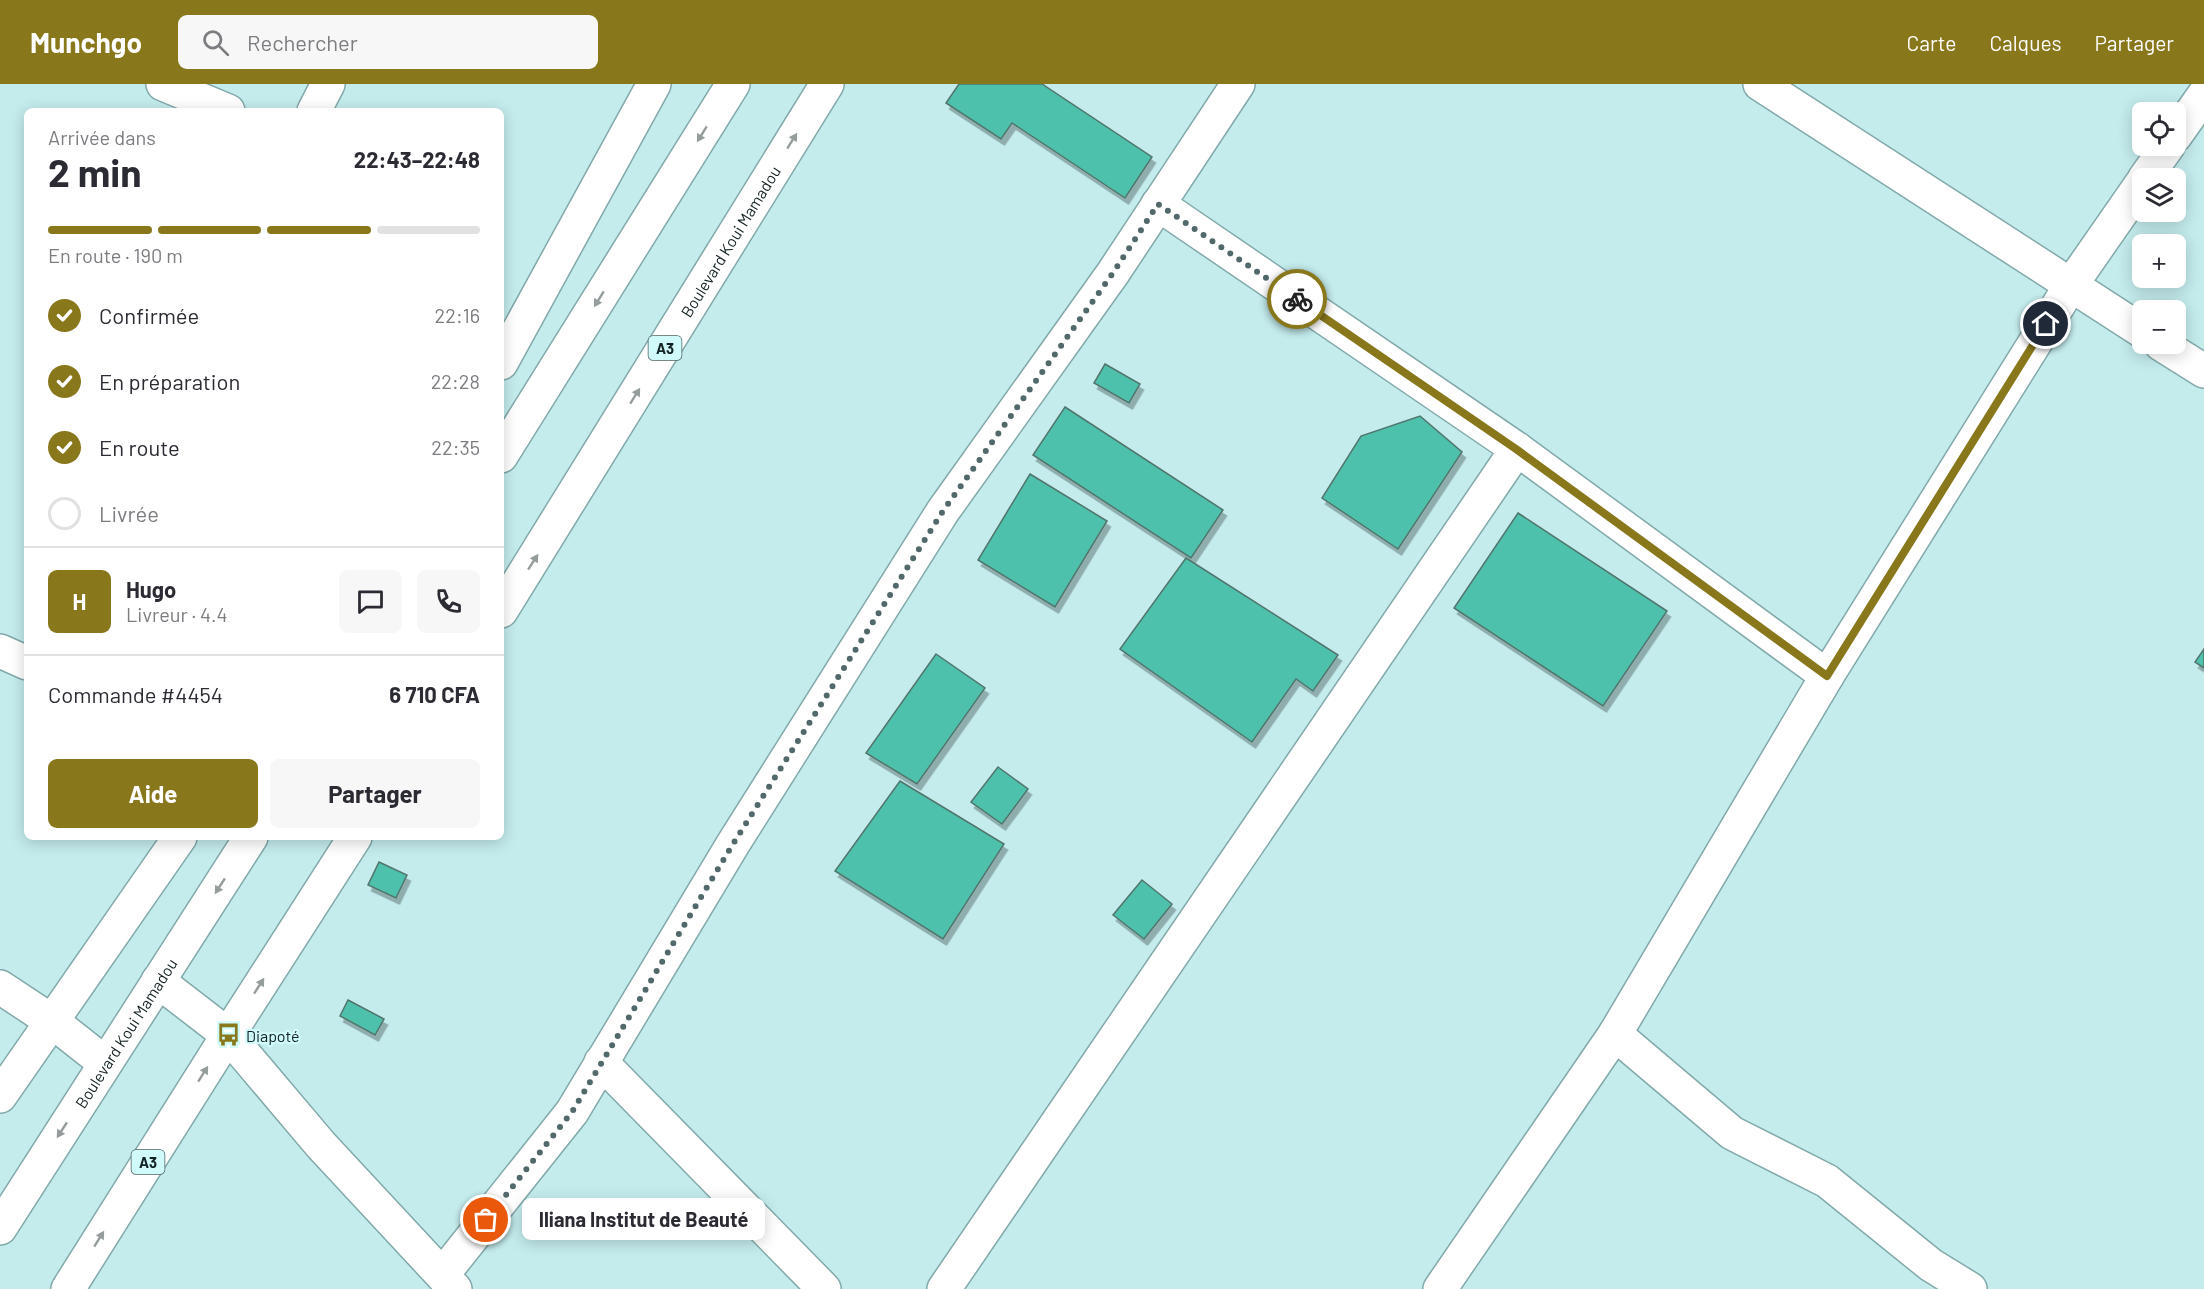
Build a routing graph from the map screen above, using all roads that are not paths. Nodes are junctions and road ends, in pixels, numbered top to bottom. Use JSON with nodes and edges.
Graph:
{"nodes":[{"id":1,"x":163,"y":84,"type":"edge"},
{"id":2,"x":328,"y":84,"type":"edge"},
{"id":3,"x":654,"y":84,"type":"edge"},
{"id":4,"x":733,"y":84,"type":"edge"},
{"id":5,"x":827,"y":84,"type":"edge"},
{"id":6,"x":1238,"y":84,"type":"edge"},
{"id":7,"x":1760,"y":84,"type":"edge"},
{"id":8,"x":2204,"y":95,"type":"edge"},
{"id":9,"x":221,"y":108,"type":"edge"},
{"id":10,"x":316,"y":108,"type":"edge"},
{"id":11,"x":2186,"y":120,"type":"edge"},
{"id":12,"x":2132,"y":197,"type":"edge"},
{"id":13,"x":1158,"y":204,"type":"junction"},
{"id":14,"x":2070,"y":285,"type":"junction"},
{"id":15,"x":2132,"y":325,"type":"edge"},
{"id":16,"x":2177,"y":354,"type":"edge"},
{"id":17,"x":504,"y":358,"type":"edge"},
{"id":18,"x":2204,"y":371,"type":"edge"},
{"id":19,"x":504,"y":447,"type":"edge"},
{"id":20,"x":1516,"y":449,"type":"junction"},
{"id":21,"x":504,"y":606,"type":"edge"},
{"id":22,"x":0,"y":651,"type":"edge"},
{"id":23,"x":24,"y":662,"type":"edge"},
{"id":24,"x":1827,"y":676,"type":"junction"},
{"id":25,"x":178,"y":840,"type":"edge"},
{"id":26,"x":249,"y":840,"type":"edge"},
{"id":27,"x":354,"y":840,"type":"edge"},
{"id":28,"x":158,"y":981,"type":"junction"},
{"id":29,"x":0,"y":987,"type":"edge"},
{"id":30,"x":53,"y":1022,"type":"junction"},
{"id":31,"x":1615,"y":1034,"type":"junction"},
{"id":32,"x":228,"y":1035,"type":"junction"},
{"id":33,"x":601,"y":1062,"type":"junction"},
{"id":34,"x":105,"y":1064,"type":"junction"},
{"id":35,"x":0,"y":1096,"type":"edge"},
{"id":36,"x":0,"y":1228,"type":"edge"},
{"id":37,"x":449,"y":1282,"type":"edge"},
{"id":38,"x":68,"y":1289,"type":"edge"},
{"id":39,"x":824,"y":1289,"type":"edge"},
{"id":40,"x":944,"y":1289,"type":"edge"},
{"id":41,"x":1440,"y":1289,"type":"edge"},
{"id":42,"x":1970,"y":1289,"type":"edge"}],
"edges":[{"from":1,"to":9,"type":"street"},
{"from":2,"to":10,"type":"street"},
{"from":3,"to":17,"type":"street"},
{"from":4,"to":19,"type":"street","one_way":true},
{"from":21,"to":5,"type":"street","name":"Boulevard Koui Mamadou","number":"A3","one_way":true},
{"from":6,"to":13,"type":"street"},
{"from":7,"to":14,"type":"street"},
{"from":8,"to":11,"type":"street"},
{"from":12,"to":14,"type":"street"},
{"from":13,"to":20,"type":"street"},
{"from":13,"to":33,"type":"street"},
{"from":14,"to":15,"type":"street"},
{"from":14,"to":24,"type":"street"},
{"from":16,"to":18,"type":"street"},
{"from":20,"to":24,"type":"street"},
{"from":20,"to":40,"type":"street"},
{"from":22,"to":23,"type":"street"},
{"from":24,"to":31,"type":"street"},
{"from":25,"to":30,"type":"street"},
{"from":26,"to":28,"type":"street","name":"Boulevard Koui Mamadou","one_way":true},
{"from":32,"to":27,"type":"street","number":"A3","one_way":true},
{"from":28,"to":32,"type":"street"},
{"from":28,"to":34,"type":"street","name":"Boulevard Koui Mamadou"},
{"from":29,"to":30,"type":"street"},
{"from":30,"to":34,"type":"street"},
{"from":30,"to":35,"type":"street"},
{"from":31,"to":41,"type":"street"},
{"from":31,"to":42,"type":"street"},
{"from":32,"to":37,"type":"street"},
{"from":38,"to":32,"type":"street","number":"A3","one_way":true},
{"from":33,"to":37,"type":"street"},
{"from":33,"to":39,"type":"street"},
{"from":34,"to":36,"type":"street","name":"Boulevard Koui Mamadou","one_way":true}]}
